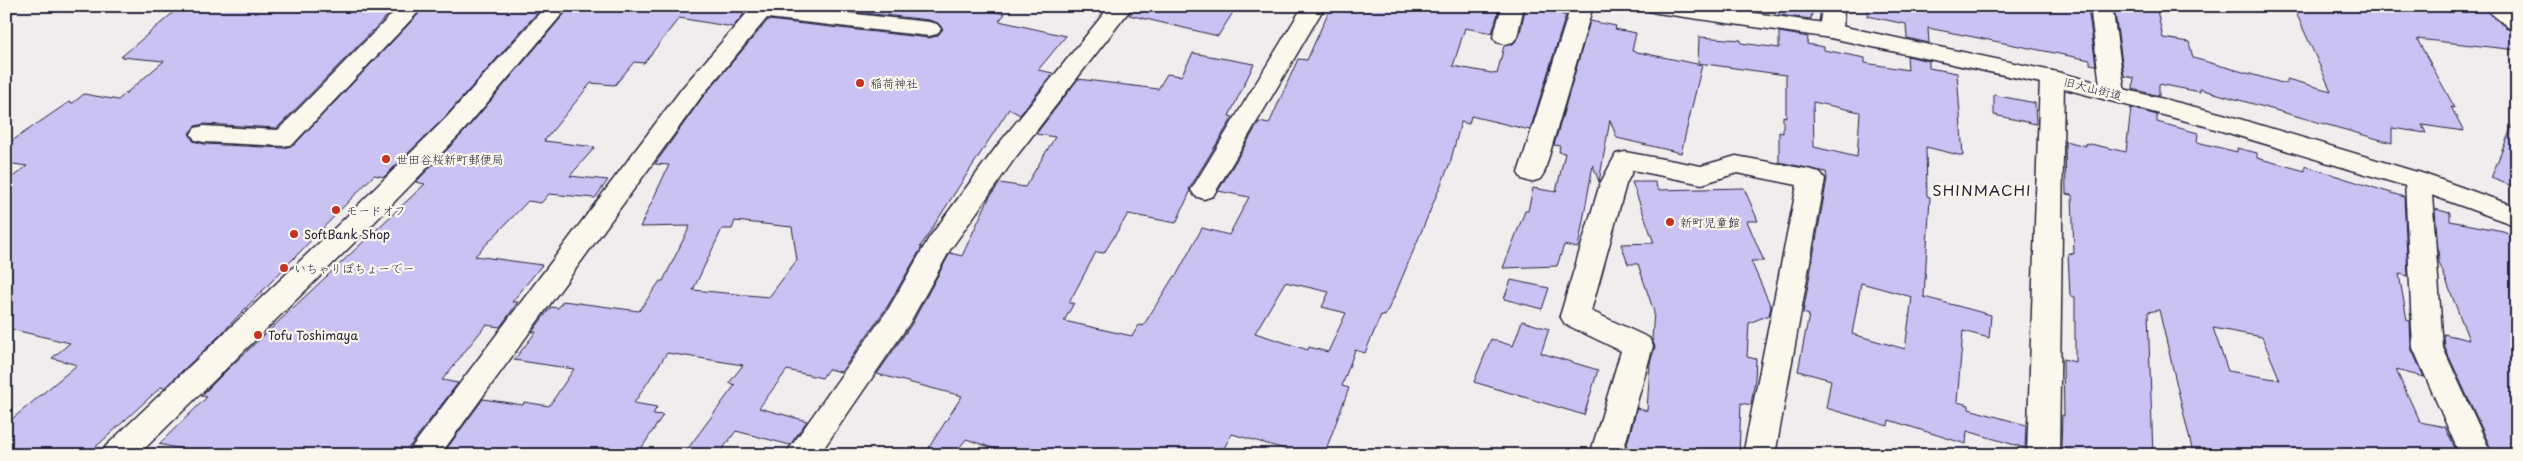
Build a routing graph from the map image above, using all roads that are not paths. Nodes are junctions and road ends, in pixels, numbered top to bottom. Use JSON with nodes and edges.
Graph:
{"nodes":[{"id":1,"x":413,"y":6,"type":"edge"},
{"id":2,"x":558,"y":6,"type":"edge"},
{"id":3,"x":1122,"y":6,"type":"edge"},
{"id":4,"x":1314,"y":6,"type":"edge"},
{"id":5,"x":1514,"y":6,"type":"edge"},
{"id":6,"x":1582,"y":6,"type":"edge"},
{"id":7,"x":1657,"y":6,"type":"edge"},
{"id":8,"x":1833,"y":6,"type":"edge"},
{"id":9,"x":2101,"y":6,"type":"edge"},
{"id":10,"x":2493,"y":6,"type":"edge"},
{"id":11,"x":2517,"y":23,"type":"edge"},
{"id":12,"x":929,"y":29,"type":"dead end"},
{"id":13,"x":1831,"y":31,"type":"junction"},
{"id":14,"x":1505,"y":37,"type":"dead end"},
{"id":15,"x":2052,"y":78,"type":"junction"},
{"id":16,"x":2113,"y":93,"type":"junction"},
{"id":17,"x":204,"y":134,"type":"dead end"},
{"id":18,"x":1531,"y":173,"type":"dead end"},
{"id":19,"x":2418,"y":181,"type":"junction"},
{"id":20,"x":1204,"y":190,"type":"dead end"},
{"id":21,"x":2517,"y":217,"type":"edge"},
{"id":22,"x":117,"y":455,"type":"edge"},
{"id":23,"x":422,"y":455,"type":"edge"},
{"id":24,"x":800,"y":455,"type":"edge"},
{"id":25,"x":1606,"y":455,"type":"edge"},
{"id":26,"x":1760,"y":455,"type":"edge"},
{"id":27,"x":2043,"y":455,"type":"edge"},
{"id":28,"x":2476,"y":455,"type":"edge"}],
"edges":[{"from":1,"to":17,"type":"street"},
{"from":2,"to":22,"type":"street"},
{"from":3,"to":24,"type":"street"},
{"from":4,"to":20,"type":"street"},
{"from":5,"to":14,"type":"street"},
{"from":6,"to":18,"type":"street"},
{"from":7,"to":13,"type":"street","name":"旧大山街道"},
{"from":8,"to":13,"type":"street"},
{"from":9,"to":16,"type":"street"},
{"from":10,"to":11,"type":"street"},
{"from":12,"to":23,"type":"street"},
{"from":13,"to":15,"type":"street","name":"旧大山街道"},
{"from":15,"to":16,"type":"street","name":"旧大山街道"},
{"from":15,"to":27,"type":"street"},
{"from":16,"to":19,"type":"street","name":"旧大山街道"},
{"from":19,"to":21,"type":"street","name":"旧大山街道"},
{"from":19,"to":28,"type":"street"},
{"from":25,"to":26,"type":"street"}]}
